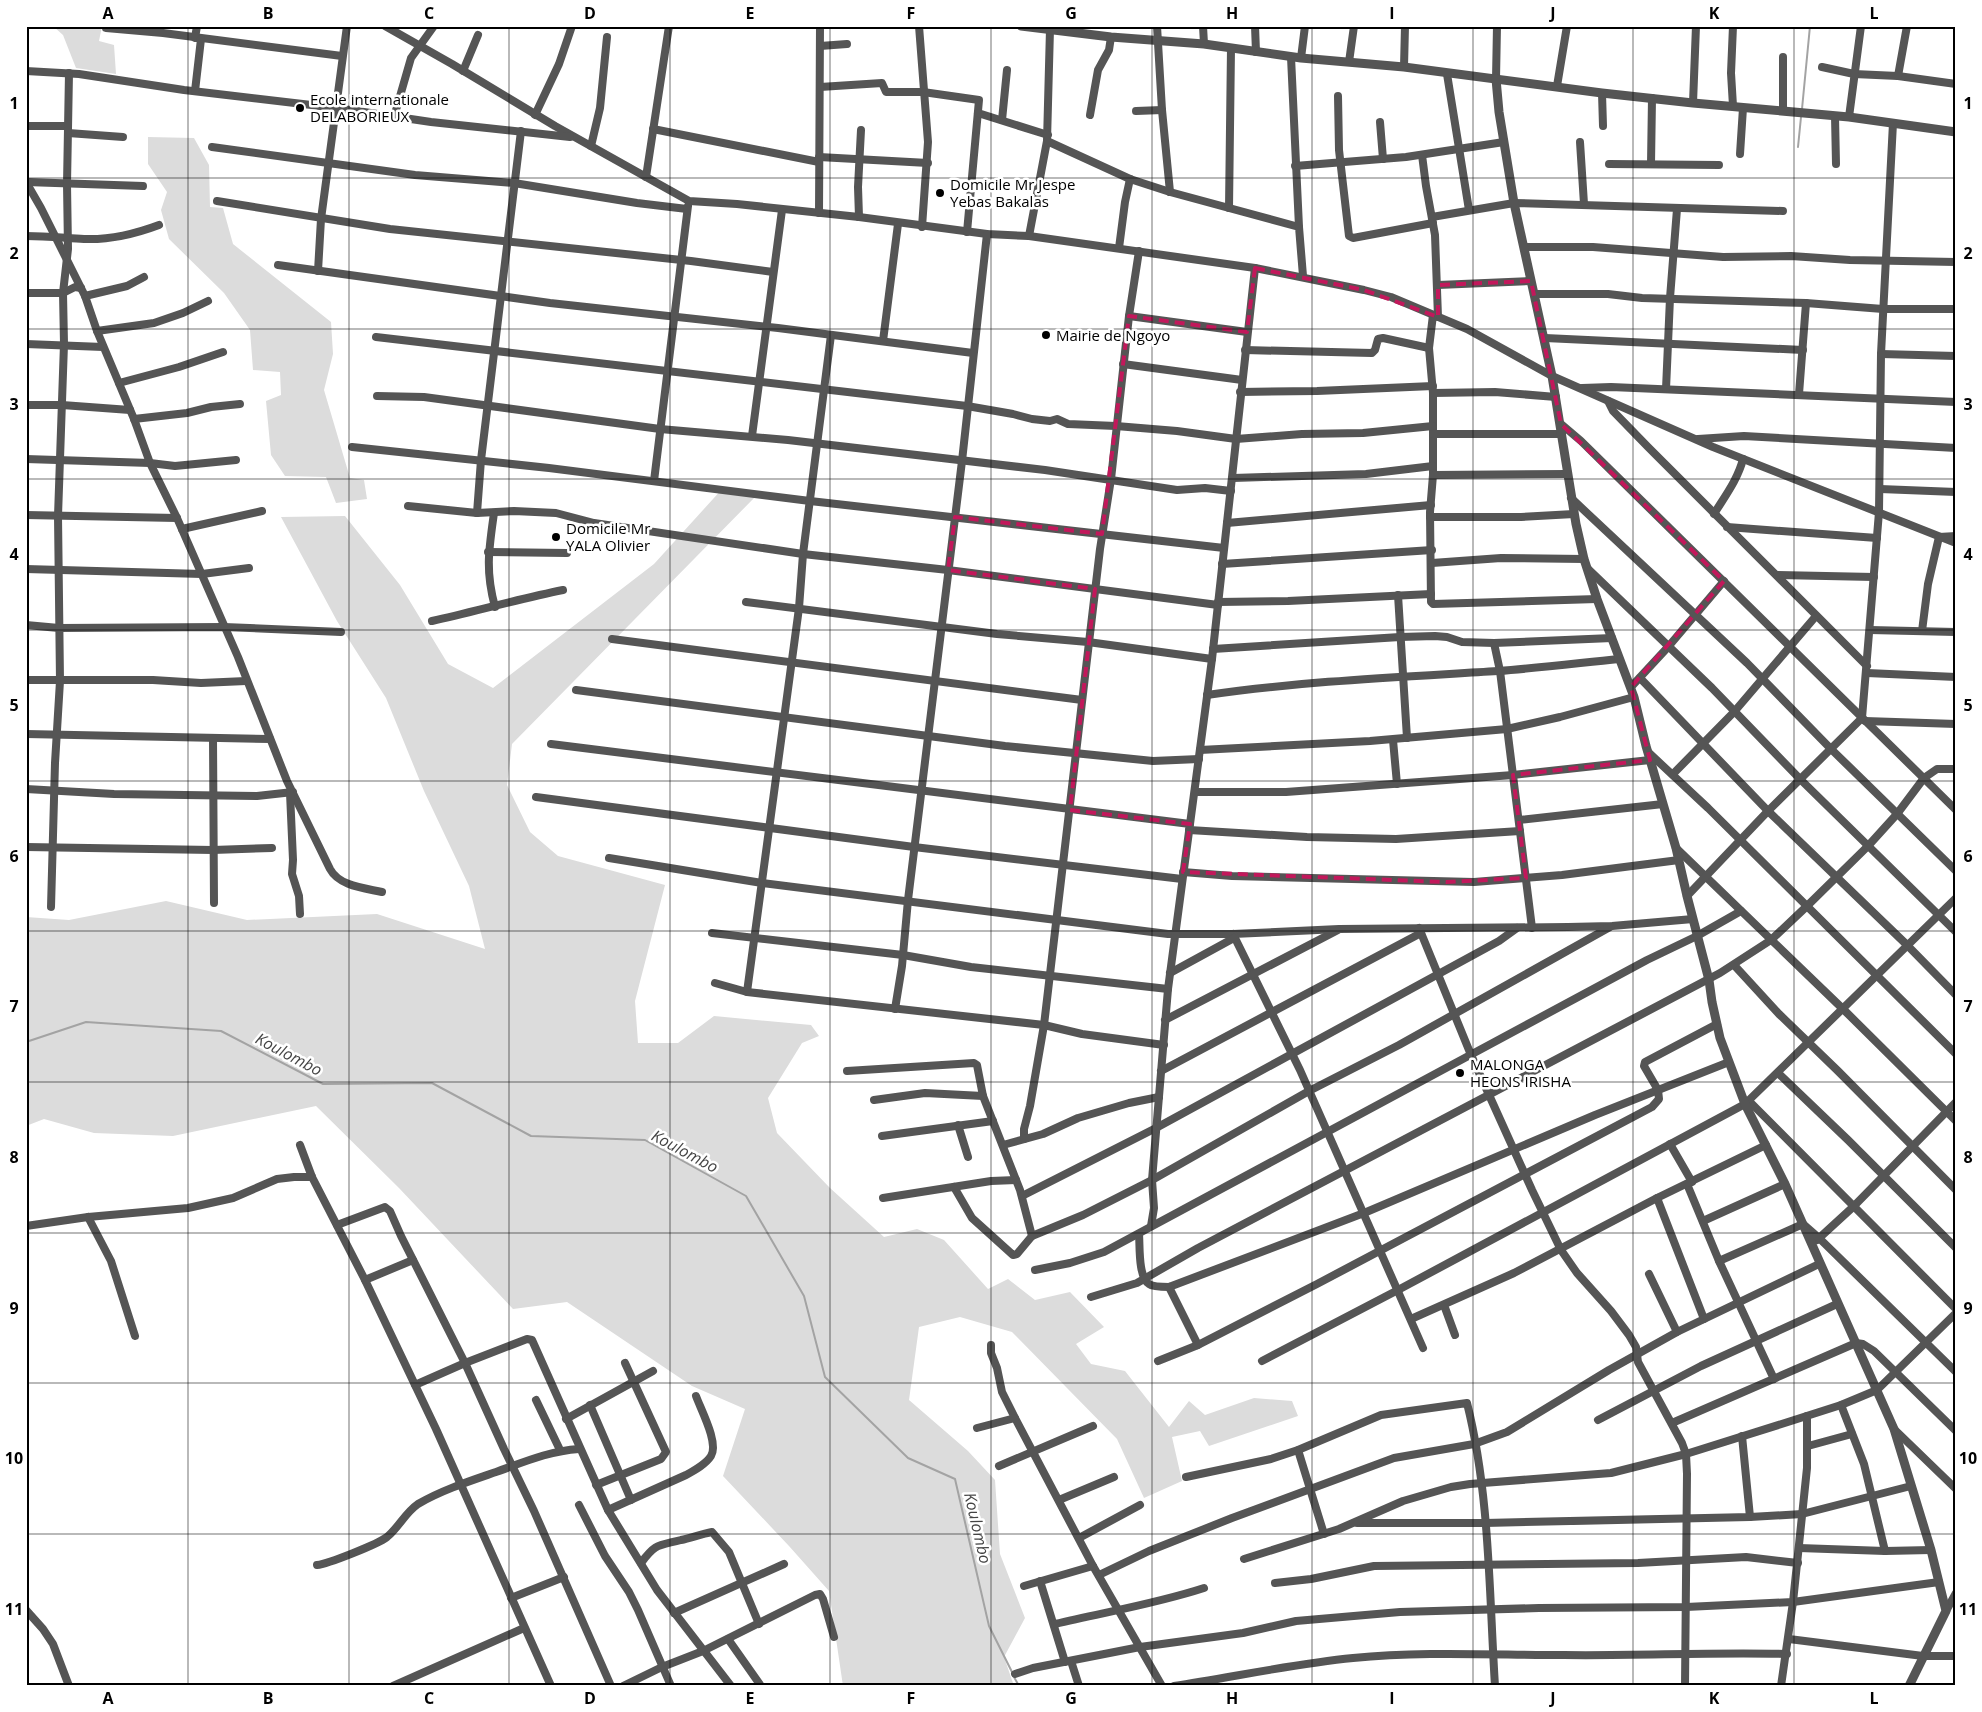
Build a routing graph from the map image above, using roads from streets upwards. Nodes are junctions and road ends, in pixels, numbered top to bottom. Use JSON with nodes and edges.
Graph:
{"nodes":[{"id":1,"x":197,"y":26,"type":"edge"},
{"id":2,"x":347,"y":26,"type":"edge"},
{"id":3,"x":385,"y":26,"type":"edge"},
{"id":4,"x":434,"y":26,"type":"edge"},
{"id":5,"x":572,"y":26,"type":"edge"},
{"id":6,"x":669,"y":26,"type":"edge"},
{"id":7,"x":820,"y":26,"type":"edge"},
{"id":8,"x":919,"y":26,"type":"edge"},
{"id":9,"x":1021,"y":26,"type":"edge"},
{"id":10,"x":1157,"y":26,"type":"edge"},
{"id":11,"x":1202,"y":26,"type":"edge"},
{"id":12,"x":1255,"y":26,"type":"edge"},
{"id":13,"x":1305,"y":26,"type":"edge"},
{"id":14,"x":1354,"y":26,"type":"edge"},
{"id":15,"x":1405,"y":26,"type":"edge"},
{"id":16,"x":1497,"y":26,"type":"edge"},
{"id":17,"x":1567,"y":26,"type":"edge"},
{"id":18,"x":1696,"y":26,"type":"edge"},
{"id":19,"x":1733,"y":26,"type":"edge"},
{"id":20,"x":1861,"y":26,"type":"edge"},
{"id":21,"x":1907,"y":26,"type":"edge"},
{"id":22,"x":106,"y":28,"type":"dead end"},
{"id":23,"x":1050,"y":30,"type":"junction"},
{"id":24,"x":478,"y":35,"type":"dead end"},
{"id":25,"x":607,"y":37,"type":"dead end"},
{"id":26,"x":1111,"y":37,"type":"junction"},
{"id":27,"x":198,"y":39,"type":"junction"},
{"id":28,"x":1158,"y":40,"type":"junction"},
{"id":29,"x":847,"y":44,"type":"dead end"},
{"id":30,"x":1204,"y":44,"type":"junction"},
{"id":31,"x":419,"y":45,"type":"junction"},
{"id":32,"x":820,"y":46,"type":"junction"},
{"id":33,"x":1231,"y":48,"type":"junction"},
{"id":34,"x":1256,"y":52,"type":"junction"},
{"id":35,"x":342,"y":56,"type":"junction"},
{"id":36,"x":1296,"y":57,"type":"junction"},
{"id":37,"x":1783,"y":57,"type":"dead end"},
{"id":38,"x":1349,"y":62,"type":"junction"},
{"id":39,"x":1404,"y":67,"type":"junction"},
{"id":40,"x":1822,"y":67,"type":"dead end"},
{"id":41,"x":1007,"y":70,"type":"dead end"},
{"id":42,"x":26,"y":71,"type":"edge"},
{"id":43,"x":463,"y":71,"type":"junction"},
{"id":44,"x":69,"y":73,"type":"junction"},
{"id":45,"x":1447,"y":74,"type":"junction"},
{"id":46,"x":1854,"y":74,"type":"junction"},
{"id":47,"x":1898,"y":76,"type":"junction"},
{"id":48,"x":1496,"y":80,"type":"junction"},
{"id":49,"x":1956,"y":84,"type":"edge"},
{"id":50,"x":1557,"y":86,"type":"junction"},
{"id":51,"x":820,"y":87,"type":"junction"},
{"id":52,"x":195,"y":91,"type":"junction"},
{"id":53,"x":923,"y":92,"type":"junction"},
{"id":54,"x":1602,"y":93,"type":"junction"},
{"id":55,"x":1338,"y":96,"type":"dead end"},
{"id":56,"x":1652,"y":98,"type":"junction"},
{"id":57,"x":1693,"y":103,"type":"junction"},
{"id":58,"x":1733,"y":106,"type":"junction"},
{"id":59,"x":337,"y":108,"type":"junction"},
{"id":60,"x":1743,"y":108,"type":"junction"},
{"id":61,"x":1162,"y":110,"type":"junction"},
{"id":62,"x":1783,"y":110,"type":"junction"},
{"id":63,"x":1136,"y":111,"type":"dead end"},
{"id":64,"x":978,"y":113,"type":"junction"},
{"id":65,"x":1090,"y":114,"type":"dead end"},
{"id":66,"x":535,"y":115,"type":"junction"},
{"id":67,"x":1835,"y":116,"type":"junction"},
{"id":68,"x":1849,"y":117,"type":"junction"},
{"id":69,"x":394,"y":118,"type":"junction"},
{"id":70,"x":1002,"y":120,"type":"junction"},
{"id":71,"x":1380,"y":122,"type":"dead end"},
{"id":72,"x":1893,"y":122,"type":"junction"},
{"id":73,"x":26,"y":126,"type":"edge"},
{"id":74,"x":1603,"y":126,"type":"dead end"},
{"id":75,"x":68,"y":129,"type":"junction"},
{"id":76,"x":653,"y":129,"type":"junction"},
{"id":77,"x":861,"y":130,"type":"dead end"},
{"id":78,"x":520,"y":131,"type":"junction"},
{"id":79,"x":1956,"y":132,"type":"edge"},
{"id":80,"x":123,"y":137,"type":"dead end"},
{"id":81,"x":574,"y":137,"type":"junction"},
{"id":82,"x":1048,"y":138,"type":"junction"},
{"id":83,"x":1504,"y":142,"type":"junction"},
{"id":84,"x":1580,"y":142,"type":"dead end"},
{"id":85,"x":591,"y":146,"type":"junction"},
{"id":86,"x":212,"y":147,"type":"dead end"},
{"id":87,"x":1459,"y":149,"type":"junction"},
{"id":88,"x":1740,"y":154,"type":"dead end"},
{"id":89,"x":1422,"y":155,"type":"junction"},
{"id":90,"x":859,"y":158,"type":"junction"},
{"id":91,"x":1383,"y":159,"type":"junction"},
{"id":92,"x":819,"y":160,"type":"junction"},
{"id":93,"x":928,"y":162,"type":"junction"},
{"id":94,"x":329,"y":163,"type":"junction"},
{"id":95,"x":1341,"y":163,"type":"junction"},
{"id":96,"x":1609,"y":164,"type":"dead end"},
{"id":97,"x":1651,"y":164,"type":"junction"},
{"id":98,"x":1836,"y":164,"type":"dead end"},
{"id":99,"x":1719,"y":165,"type":"dead end"},
{"id":100,"x":1296,"y":166,"type":"junction"},
{"id":101,"x":646,"y":176,"type":"junction"},
{"id":102,"x":1130,"y":179,"type":"junction"},
{"id":103,"x":26,"y":182,"type":"edge"},
{"id":104,"x":514,"y":183,"type":"junction"},
{"id":105,"x":67,"y":184,"type":"junction"},
{"id":106,"x":143,"y":186,"type":"dead end"},
{"id":107,"x":1170,"y":192,"type":"junction"},
{"id":108,"x":218,"y":201,"type":"dead end"},
{"id":109,"x":1514,"y":203,"type":"junction"},
{"id":110,"x":1584,"y":204,"type":"junction"},
{"id":111,"x":688,"y":205,"type":"junction"},
{"id":112,"x":1229,"y":208,"type":"junction"},
{"id":113,"x":1677,"y":208,"type":"junction"},
{"id":114,"x":782,"y":210,"type":"junction"},
{"id":115,"x":1469,"y":210,"type":"junction"},
{"id":116,"x":1784,"y":212,"type":"dead end"},
{"id":117,"x":819,"y":213,"type":"junction"},
{"id":118,"x":859,"y":217,"type":"junction"},
{"id":119,"x":321,"y":219,"type":"junction"},
{"id":120,"x":1432,"y":220,"type":"junction"},
{"id":121,"x":898,"y":224,"type":"junction"},
{"id":122,"x":159,"y":225,"type":"dead end"},
{"id":123,"x":922,"y":227,"type":"junction"},
{"id":124,"x":1299,"y":227,"type":"junction"},
{"id":125,"x":967,"y":232,"type":"junction"},
{"id":126,"x":987,"y":234,"type":"junction"},
{"id":127,"x":26,"y":236,"type":"edge"},
{"id":128,"x":54,"y":236,"type":"junction"},
{"id":129,"x":1029,"y":236,"type":"junction"},
{"id":130,"x":68,"y":237,"type":"junction"},
{"id":131,"x":507,"y":242,"type":"junction"},
{"id":132,"x":1524,"y":247,"type":"junction"},
{"id":133,"x":1118,"y":248,"type":"junction"},
{"id":134,"x":1140,"y":251,"type":"junction"},
{"id":135,"x":1674,"y":254,"type":"junction"},
{"id":136,"x":681,"y":260,"type":"junction"},
{"id":137,"x":1887,"y":260,"type":"junction"},
{"id":138,"x":67,"y":261,"type":"junction"},
{"id":139,"x":1956,"y":262,"type":"edge"},
{"id":140,"x":278,"y":265,"type":"dead end"},
{"id":141,"x":1255,"y":268,"type":"junction"},
{"id":142,"x":318,"y":271,"type":"junction"},
{"id":143,"x":773,"y":272,"type":"junction"},
{"id":144,"x":1303,"y":276,"type":"junction"},
{"id":145,"x":144,"y":277,"type":"dead end"},
{"id":146,"x":1531,"y":281,"type":"junction"},
{"id":147,"x":1438,"y":285,"type":"junction"},
{"id":148,"x":81,"y":288,"type":"junction"},
{"id":149,"x":26,"y":293,"type":"edge"},
{"id":150,"x":64,"y":293,"type":"junction"},
{"id":151,"x":1534,"y":294,"type":"junction"},
{"id":152,"x":85,"y":296,"type":"junction"},
{"id":153,"x":501,"y":296,"type":"junction"},
{"id":154,"x":1670,"y":298,"type":"junction"},
{"id":155,"x":208,"y":301,"type":"dead end"},
{"id":156,"x":1806,"y":303,"type":"junction"},
{"id":157,"x":1883,"y":309,"type":"junction"},
{"id":158,"x":1956,"y":309,"type":"edge"},
{"id":159,"x":674,"y":316,"type":"junction"},
{"id":160,"x":1129,"y":316,"type":"junction"},
{"id":161,"x":1436,"y":316,"type":"junction"},
{"id":162,"x":766,"y":327,"type":"junction"},
{"id":163,"x":97,"y":331,"type":"junction"},
{"id":164,"x":1247,"y":332,"type":"junction"},
{"id":165,"x":831,"y":335,"type":"junction"},
{"id":166,"x":376,"y":337,"type":"dead end"},
{"id":167,"x":1545,"y":338,"type":"junction"},
{"id":168,"x":883,"y":341,"type":"junction"},
{"id":169,"x":26,"y":344,"type":"edge"},
{"id":170,"x":64,"y":344,"type":"junction"},
{"id":171,"x":1667,"y":344,"type":"junction"},
{"id":172,"x":104,"y":347,"type":"junction"},
{"id":173,"x":1429,"y":348,"type":"junction"},
{"id":174,"x":1245,"y":350,"type":"junction"},
{"id":175,"x":1803,"y":350,"type":"junction"},
{"id":176,"x":223,"y":352,"type":"dead end"},
{"id":177,"x":494,"y":352,"type":"junction"},
{"id":178,"x":973,"y":353,"type":"junction"},
{"id":179,"x":1881,"y":354,"type":"junction"},
{"id":180,"x":1956,"y":356,"type":"edge"},
{"id":181,"x":1123,"y":364,"type":"junction"},
{"id":182,"x":667,"y":371,"type":"junction"},
{"id":183,"x":1552,"y":376,"type":"junction"},
{"id":184,"x":1242,"y":380,"type":"junction"},
{"id":185,"x":760,"y":382,"type":"junction"},
{"id":186,"x":119,"y":383,"type":"junction"},
{"id":187,"x":1580,"y":388,"type":"junction"},
{"id":188,"x":1433,"y":389,"type":"junction"},
{"id":189,"x":1666,"y":389,"type":"junction"},
{"id":190,"x":824,"y":391,"type":"junction"},
{"id":191,"x":1240,"y":392,"type":"junction"},
{"id":192,"x":1799,"y":394,"type":"junction"},
{"id":193,"x":378,"y":396,"type":"dead end"},
{"id":194,"x":1556,"y":397,"type":"junction"},
{"id":195,"x":1881,"y":399,"type":"junction"},
{"id":196,"x":1608,"y":402,"type":"junction"},
{"id":197,"x":1956,"y":402,"type":"edge"},
{"id":198,"x":240,"y":404,"type":"dead end"},
{"id":199,"x":26,"y":405,"type":"edge"},
{"id":200,"x":62,"y":405,"type":"junction"},
{"id":201,"x":487,"y":406,"type":"junction"},
{"id":202,"x":967,"y":406,"type":"junction"},
{"id":203,"x":130,"y":410,"type":"junction"},
{"id":204,"x":134,"y":419,"type":"junction"},
{"id":205,"x":1561,"y":424,"type":"junction"},
{"id":206,"x":1116,"y":426,"type":"junction"},
{"id":207,"x":660,"y":429,"type":"junction"},
{"id":208,"x":1433,"y":430,"type":"junction"},
{"id":209,"x":1562,"y":434,"type":"junction"},
{"id":210,"x":752,"y":436,"type":"junction"},
{"id":211,"x":1236,"y":439,"type":"junction"},
{"id":212,"x":1696,"y":439,"type":"junction"},
{"id":213,"x":818,"y":444,"type":"junction"},
{"id":214,"x":1880,"y":445,"type":"junction"},
{"id":215,"x":352,"y":447,"type":"dead end"},
{"id":216,"x":1956,"y":448,"type":"edge"},
{"id":217,"x":26,"y":459,"type":"edge"},
{"id":218,"x":60,"y":459,"type":"junction"},
{"id":219,"x":1743,"y":459,"type":"junction"},
{"id":220,"x":236,"y":460,"type":"dead end"},
{"id":221,"x":480,"y":460,"type":"junction"},
{"id":222,"x":962,"y":461,"type":"junction"},
{"id":223,"x":150,"y":463,"type":"junction"},
{"id":224,"x":1433,"y":466,"type":"junction"},
{"id":225,"x":1567,"y":474,"type":"junction"},
{"id":226,"x":1433,"y":475,"type":"junction"},
{"id":227,"x":1232,"y":478,"type":"junction"},
{"id":228,"x":1111,"y":479,"type":"junction"},
{"id":229,"x":654,"y":482,"type":"junction"},
{"id":230,"x":1880,"y":488,"type":"junction"},
{"id":231,"x":1231,"y":491,"type":"junction"},
{"id":232,"x":1956,"y":492,"type":"edge"},
{"id":233,"x":1571,"y":498,"type":"junction"},
{"id":234,"x":810,"y":500,"type":"junction"},
{"id":235,"x":1431,"y":505,"type":"junction"},
{"id":236,"x":408,"y":506,"type":"dead end"},
{"id":237,"x":262,"y":511,"type":"dead end"},
{"id":238,"x":1879,"y":512,"type":"junction"},
{"id":239,"x":477,"y":513,"type":"junction"},
{"id":240,"x":494,"y":513,"type":"junction"},
{"id":241,"x":1574,"y":514,"type":"junction"},
{"id":242,"x":1714,"y":514,"type":"junction"},
{"id":243,"x":26,"y":515,"type":"edge"},
{"id":244,"x":58,"y":516,"type":"junction"},
{"id":245,"x":955,"y":517,"type":"junction"},
{"id":246,"x":1430,"y":517,"type":"junction"},
{"id":247,"x":177,"y":518,"type":"junction"},
{"id":248,"x":1227,"y":523,"type":"junction"},
{"id":249,"x":1727,"y":527,"type":"junction"},
{"id":250,"x":182,"y":529,"type":"junction"},
{"id":251,"x":1102,"y":534,"type":"junction"},
{"id":252,"x":1956,"y":536,"type":"edge"},
{"id":253,"x":1939,"y":537,"type":"junction"},
{"id":254,"x":1877,"y":538,"type":"junction"},
{"id":255,"x":1956,"y":543,"type":"edge"},
{"id":256,"x":1224,"y":548,"type":"junction"},
{"id":257,"x":1432,"y":550,"type":"junction"},
{"id":258,"x":488,"y":552,"type":"junction"},
{"id":259,"x":567,"y":553,"type":"dead end"},
{"id":260,"x":803,"y":554,"type":"junction"},
{"id":261,"x":1584,"y":559,"type":"junction"},
{"id":262,"x":1432,"y":562,"type":"junction"},
{"id":263,"x":1222,"y":564,"type":"junction"},
{"id":264,"x":249,"y":568,"type":"dead end"},
{"id":265,"x":26,"y":569,"type":"edge"},
{"id":266,"x":58,"y":569,"type":"junction"},
{"id":267,"x":1588,"y":569,"type":"junction"},
{"id":268,"x":948,"y":570,"type":"junction"},
{"id":269,"x":202,"y":574,"type":"junction"},
{"id":270,"x":1777,"y":575,"type":"junction"},
{"id":271,"x":1874,"y":577,"type":"junction"},
{"id":272,"x":1724,"y":581,"type":"junction"},
{"id":273,"x":1095,"y":589,"type":"junction"},
{"id":274,"x":563,"y":590,"type":"dead end"},
{"id":275,"x":1432,"y":594,"type":"junction"},
{"id":276,"x":1398,"y":595,"type":"junction"},
{"id":277,"x":1597,"y":599,"type":"junction"},
{"id":278,"x":746,"y":602,"type":"dead end"},
{"id":279,"x":1218,"y":603,"type":"junction"},
{"id":280,"x":495,"y":606,"type":"junction"},
{"id":281,"x":799,"y":608,"type":"junction"},
{"id":282,"x":1695,"y":614,"type":"junction"},
{"id":283,"x":1816,"y":616,"type":"junction"},
{"id":284,"x":432,"y":622,"type":"dead end"},
{"id":285,"x":26,"y":624,"type":"edge"},
{"id":286,"x":942,"y":626,"type":"junction"},
{"id":287,"x":224,"y":627,"type":"junction"},
{"id":288,"x":59,"y":628,"type":"junction"},
{"id":289,"x":1870,"y":630,"type":"junction"},
{"id":290,"x":1922,"y":631,"type":"junction"},
{"id":291,"x":341,"y":632,"type":"dead end"},
{"id":292,"x":1956,"y":632,"type":"edge"},
{"id":293,"x":1400,"y":637,"type":"junction"},
{"id":294,"x":1612,"y":638,"type":"junction"},
{"id":295,"x":612,"y":639,"type":"dead end"},
{"id":296,"x":1088,"y":642,"type":"junction"},
{"id":297,"x":1494,"y":643,"type":"junction"},
{"id":298,"x":1790,"y":646,"type":"junction"},
{"id":299,"x":1668,"y":647,"type":"junction"},
{"id":300,"x":1213,"y":649,"type":"junction"},
{"id":301,"x":1212,"y":659,"type":"junction"},
{"id":302,"x":1619,"y":659,"type":"junction"},
{"id":303,"x":792,"y":662,"type":"junction"},
{"id":304,"x":1867,"y":669,"type":"junction"},
{"id":305,"x":1500,"y":670,"type":"junction"},
{"id":306,"x":1403,"y":675,"type":"junction"},
{"id":307,"x":1956,"y":677,"type":"edge"},
{"id":308,"x":1640,"y":678,"type":"junction"},
{"id":309,"x":1762,"y":679,"type":"junction"},
{"id":310,"x":26,"y":680,"type":"edge"},
{"id":311,"x":60,"y":681,"type":"junction"},
{"id":312,"x":246,"y":681,"type":"junction"},
{"id":313,"x":935,"y":681,"type":"junction"},
{"id":314,"x":1631,"y":687,"type":"junction"},
{"id":315,"x":576,"y":690,"type":"dead end"},
{"id":316,"x":1207,"y":695,"type":"junction"},
{"id":317,"x":1634,"y":697,"type":"junction"},
{"id":318,"x":1082,"y":700,"type":"junction"},
{"id":319,"x":1734,"y":712,"type":"junction"},
{"id":320,"x":784,"y":718,"type":"junction"},
{"id":321,"x":1864,"y":719,"type":"junction"},
{"id":322,"x":1956,"y":724,"type":"edge"},
{"id":323,"x":1507,"y":729,"type":"junction"},
{"id":324,"x":26,"y":734,"type":"edge"},
{"id":325,"x":56,"y":735,"type":"junction"},
{"id":326,"x":928,"y":737,"type":"junction"},
{"id":327,"x":212,"y":738,"type":"junction"},
{"id":328,"x":1406,"y":738,"type":"junction"},
{"id":329,"x":270,"y":739,"type":"junction"},
{"id":330,"x":1392,"y":740,"type":"junction"},
{"id":331,"x":550,"y":744,"type":"dead end"},
{"id":332,"x":1703,"y":744,"type":"junction"},
{"id":333,"x":1830,"y":748,"type":"junction"},
{"id":334,"x":1200,"y":750,"type":"junction"},
{"id":335,"x":1076,"y":752,"type":"junction"},
{"id":336,"x":1649,"y":756,"type":"junction"},
{"id":337,"x":1199,"y":759,"type":"junction"},
{"id":338,"x":1956,"y":769,"type":"edge"},
{"id":339,"x":777,"y":771,"type":"junction"},
{"id":340,"x":1673,"y":774,"type":"junction"},
{"id":341,"x":1514,"y":775,"type":"junction"},
{"id":342,"x":1924,"y":778,"type":"junction"},
{"id":343,"x":1800,"y":779,"type":"junction"},
{"id":344,"x":1397,"y":784,"type":"junction"},
{"id":345,"x":26,"y":789,"type":"edge"},
{"id":346,"x":55,"y":789,"type":"junction"},
{"id":347,"x":922,"y":790,"type":"junction"},
{"id":348,"x":1195,"y":792,"type":"junction"},
{"id":349,"x":291,"y":793,"type":"junction"},
{"id":350,"x":212,"y":795,"type":"junction"},
{"id":351,"x":536,"y":797,"type":"dead end"},
{"id":352,"x":1663,"y":804,"type":"junction"},
{"id":353,"x":1070,"y":810,"type":"junction"},
{"id":354,"x":1956,"y":810,"type":"edge"},
{"id":355,"x":1768,"y":811,"type":"junction"},
{"id":356,"x":1897,"y":814,"type":"junction"},
{"id":357,"x":1519,"y":820,"type":"junction"},
{"id":358,"x":769,"y":827,"type":"junction"},
{"id":359,"x":1190,"y":827,"type":"junction"},
{"id":360,"x":1520,"y":831,"type":"junction"},
{"id":361,"x":1740,"y":840,"type":"junction"},
{"id":362,"x":1868,"y":846,"type":"junction"},
{"id":363,"x":26,"y":847,"type":"edge"},
{"id":364,"x":53,"y":847,"type":"junction"},
{"id":365,"x":914,"y":847,"type":"junction"},
{"id":366,"x":272,"y":848,"type":"dead end"},
{"id":367,"x":1676,"y":848,"type":"junction"},
{"id":368,"x":214,"y":850,"type":"junction"},
{"id":369,"x":608,"y":858,"type":"dead end"},
{"id":370,"x":1679,"y":860,"type":"junction"},
{"id":371,"x":1063,"y":864,"type":"junction"},
{"id":372,"x":1956,"y":871,"type":"edge"},
{"id":373,"x":1706,"y":875,"type":"junction"},
{"id":374,"x":1182,"y":876,"type":"junction"},
{"id":375,"x":1837,"y":877,"type":"junction"},
{"id":376,"x":1526,"y":878,"type":"junction"},
{"id":377,"x":762,"y":883,"type":"junction"},
{"id":378,"x":382,"y":892,"type":"dead end"},
{"id":379,"x":1687,"y":896,"type":"junction"},
{"id":380,"x":1956,"y":898,"type":"edge"},
{"id":381,"x":908,"y":900,"type":"junction"},
{"id":382,"x":214,"y":903,"type":"dead end"},
{"id":383,"x":51,"y":907,"type":"dead end"},
{"id":384,"x":1806,"y":908,"type":"junction"},
{"id":385,"x":1741,"y":911,"type":"junction"},
{"id":386,"x":300,"y":914,"type":"dead end"},
{"id":387,"x":1938,"y":915,"type":"junction"},
{"id":388,"x":1693,"y":919,"type":"junction"},
{"id":389,"x":1057,"y":920,"type":"junction"},
{"id":390,"x":1612,"y":926,"type":"junction"},
{"id":391,"x":1517,"y":928,"type":"junction"},
{"id":392,"x":1532,"y":928,"type":"junction"},
{"id":393,"x":1339,"y":929,"type":"junction"},
{"id":394,"x":1420,"y":930,"type":"junction"},
{"id":395,"x":1956,"y":932,"type":"edge"},
{"id":396,"x":712,"y":933,"type":"dead end"},
{"id":397,"x":1174,"y":934,"type":"junction"},
{"id":398,"x":1234,"y":936,"type":"junction"},
{"id":399,"x":1697,"y":936,"type":"junction"},
{"id":400,"x":755,"y":937,"type":"junction"},
{"id":401,"x":1771,"y":940,"type":"junction"},
{"id":402,"x":1906,"y":944,"type":"junction"},
{"id":403,"x":903,"y":955,"type":"junction"},
{"id":404,"x":1734,"y":965,"type":"junction"},
{"id":405,"x":1170,"y":972,"type":"junction"},
{"id":406,"x":1437,"y":974,"type":"junction"},
{"id":407,"x":1876,"y":975,"type":"junction"},
{"id":408,"x":1050,"y":976,"type":"junction"},
{"id":409,"x":1253,"y":976,"type":"junction"},
{"id":410,"x":1709,"y":980,"type":"junction"},
{"id":411,"x":715,"y":984,"type":"dead end"},
{"id":412,"x":1168,"y":989,"type":"junction"},
{"id":413,"x":747,"y":992,"type":"junction"},
{"id":414,"x":1956,"y":995,"type":"edge"},
{"id":415,"x":1843,"y":1008,"type":"junction"},
{"id":416,"x":895,"y":1009,"type":"junction"},
{"id":417,"x":1271,"y":1012,"type":"junction"},
{"id":418,"x":1453,"y":1014,"type":"junction"},
{"id":419,"x":1165,"y":1020,"type":"junction"},
{"id":420,"x":1717,"y":1024,"type":"junction"},
{"id":421,"x":1044,"y":1025,"type":"junction"},
{"id":422,"x":1809,"y":1043,"type":"junction"},
{"id":423,"x":1164,"y":1045,"type":"junction"},
{"id":424,"x":1291,"y":1054,"type":"junction"},
{"id":425,"x":1471,"y":1054,"type":"junction"},
{"id":426,"x":1956,"y":1054,"type":"edge"},
{"id":427,"x":1729,"y":1062,"type":"junction"},
{"id":428,"x":847,"y":1071,"type":"dead end"},
{"id":429,"x":1161,"y":1071,"type":"junction"},
{"id":430,"x":1778,"y":1073,"type":"junction"},
{"id":431,"x":1658,"y":1090,"type":"junction"},
{"id":432,"x":1309,"y":1091,"type":"junction"},
{"id":433,"x":1489,"y":1095,"type":"junction"},
{"id":434,"x":983,"y":1096,"type":"junction"},
{"id":435,"x":1159,"y":1097,"type":"junction"},
{"id":436,"x":874,"y":1100,"type":"dead end"},
{"id":437,"x":1956,"y":1102,"type":"edge"},
{"id":438,"x":1747,"y":1103,"type":"junction"},
{"id":439,"x":1946,"y":1112,"type":"junction"},
{"id":440,"x":993,"y":1121,"type":"junction"},
{"id":441,"x":1956,"y":1121,"type":"edge"},
{"id":442,"x":958,"y":1125,"type":"junction"},
{"id":443,"x":1156,"y":1128,"type":"junction"},
{"id":444,"x":1327,"y":1133,"type":"junction"},
{"id":445,"x":882,"y":1136,"type":"dead end"},
{"id":446,"x":1024,"y":1139,"type":"junction"},
{"id":447,"x":1670,"y":1144,"type":"junction"},
{"id":448,"x":300,"y":1145,"type":"dead end"},
{"id":449,"x":1003,"y":1145,"type":"junction"},
{"id":450,"x":1766,"y":1145,"type":"junction"},
{"id":451,"x":1912,"y":1147,"type":"junction"},
{"id":452,"x":1514,"y":1149,"type":"junction"},
{"id":453,"x":968,"y":1157,"type":"dead end"},
{"id":454,"x":1345,"y":1172,"type":"junction"},
{"id":455,"x":1525,"y":1173,"type":"junction"},
{"id":456,"x":1883,"y":1176,"type":"junction"},
{"id":457,"x":312,"y":1177,"type":"junction"},
{"id":458,"x":1016,"y":1180,"type":"junction"},
{"id":459,"x":1152,"y":1180,"type":"junction"},
{"id":460,"x":1689,"y":1183,"type":"junction"},
{"id":461,"x":1785,"y":1184,"type":"junction"},
{"id":462,"x":954,"y":1187,"type":"junction"},
{"id":463,"x":1956,"y":1190,"type":"edge"},
{"id":464,"x":1022,"y":1196,"type":"junction"},
{"id":465,"x":883,"y":1198,"type":"dead end"},
{"id":466,"x":1658,"y":1198,"type":"junction"},
{"id":467,"x":1853,"y":1208,"type":"junction"},
{"id":468,"x":1364,"y":1213,"type":"junction"},
{"id":469,"x":1543,"y":1213,"type":"junction"},
{"id":470,"x":88,"y":1217,"type":"junction"},
{"id":471,"x":1703,"y":1221,"type":"junction"},
{"id":472,"x":1803,"y":1224,"type":"junction"},
{"id":473,"x":338,"y":1225,"type":"junction"},
{"id":474,"x":26,"y":1226,"type":"edge"},
{"id":475,"x":1151,"y":1226,"type":"junction"},
{"id":476,"x":1139,"y":1234,"type":"junction"},
{"id":477,"x":1032,"y":1236,"type":"junction"},
{"id":478,"x":1819,"y":1238,"type":"junction"},
{"id":479,"x":1811,"y":1246,"type":"junction"},
{"id":480,"x":1956,"y":1248,"type":"edge"},
{"id":481,"x":1561,"y":1250,"type":"junction"},
{"id":482,"x":1381,"y":1251,"type":"junction"},
{"id":483,"x":413,"y":1260,"type":"junction"},
{"id":484,"x":1719,"y":1261,"type":"junction"},
{"id":485,"x":1819,"y":1264,"type":"junction"},
{"id":486,"x":1035,"y":1270,"type":"dead end"},
{"id":487,"x":1650,"y":1274,"type":"dead end"},
{"id":488,"x":1144,"y":1278,"type":"junction"},
{"id":489,"x":365,"y":1280,"type":"junction"},
{"id":490,"x":1168,"y":1287,"type":"junction"},
{"id":491,"x":1398,"y":1290,"type":"junction"},
{"id":492,"x":1090,"y":1297,"type":"dead end"},
{"id":493,"x":1738,"y":1301,"type":"junction"},
{"id":494,"x":1837,"y":1304,"type":"junction"},
{"id":495,"x":1444,"y":1305,"type":"junction"},
{"id":496,"x":1956,"y":1311,"type":"edge"},
{"id":497,"x":1411,"y":1319,"type":"junction"},
{"id":498,"x":1704,"y":1319,"type":"junction"},
{"id":499,"x":1676,"y":1332,"type":"junction"},
{"id":500,"x":1455,"y":1335,"type":"dead end"},
{"id":501,"x":135,"y":1336,"type":"dead end"},
{"id":502,"x":1755,"y":1340,"type":"junction"},
{"id":503,"x":1926,"y":1342,"type":"junction"},
{"id":504,"x":1856,"y":1343,"type":"junction"},
{"id":505,"x":991,"y":1345,"type":"dead end"},
{"id":506,"x":1198,"y":1345,"type":"junction"},
{"id":507,"x":1423,"y":1348,"type":"dead end"},
{"id":508,"x":1636,"y":1355,"type":"junction"},
{"id":509,"x":1158,"y":1361,"type":"dead end"},
{"id":510,"x":1262,"y":1361,"type":"dead end"},
{"id":511,"x":465,"y":1363,"type":"junction"},
{"id":512,"x":625,"y":1363,"type":"dead end"},
{"id":513,"x":653,"y":1371,"type":"dead end"},
{"id":514,"x":1896,"y":1372,"type":"junction"},
{"id":515,"x":1956,"y":1372,"type":"edge"},
{"id":516,"x":1774,"y":1379,"type":"junction"},
{"id":517,"x":633,"y":1382,"type":"junction"},
{"id":518,"x":415,"y":1385,"type":"junction"},
{"id":519,"x":1653,"y":1390,"type":"junction"},
{"id":520,"x":1877,"y":1390,"type":"junction"},
{"id":521,"x":696,"y":1396,"type":"dead end"},
{"id":522,"x":536,"y":1400,"type":"dead end"},
{"id":523,"x":1841,"y":1405,"type":"junction"},
{"id":524,"x":590,"y":1406,"type":"junction"},
{"id":525,"x":1808,"y":1416,"type":"junction"},
{"id":526,"x":1015,"y":1418,"type":"junction"},
{"id":527,"x":566,"y":1419,"type":"junction"},
{"id":528,"x":1598,"y":1420,"type":"dead end"},
{"id":529,"x":1672,"y":1423,"type":"junction"},
{"id":530,"x":1093,"y":1426,"type":"dead end"},
{"id":531,"x":976,"y":1428,"type":"dead end"},
{"id":532,"x":1894,"y":1429,"type":"junction"},
{"id":533,"x":1956,"y":1431,"type":"edge"},
{"id":534,"x":1852,"y":1434,"type":"junction"},
{"id":535,"x":1742,"y":1436,"type":"junction"},
{"id":536,"x":1474,"y":1444,"type":"junction"},
{"id":537,"x":1808,"y":1446,"type":"junction"},
{"id":538,"x":580,"y":1449,"type":"junction"},
{"id":539,"x":560,"y":1450,"type":"junction"},
{"id":540,"x":1298,"y":1450,"type":"junction"},
{"id":541,"x":1032,"y":1451,"type":"junction"},
{"id":542,"x":1686,"y":1454,"type":"junction"},
{"id":543,"x":512,"y":1466,"type":"junction"},
{"id":544,"x":999,"y":1466,"type":"dead end"},
{"id":545,"x":620,"y":1475,"type":"junction"},
{"id":546,"x":1114,"y":1477,"type":"dead end"},
{"id":547,"x":1186,"y":1477,"type":"dead end"},
{"id":548,"x":1481,"y":1483,"type":"junction"},
{"id":549,"x":461,"y":1485,"type":"junction"},
{"id":550,"x":596,"y":1485,"type":"junction"},
{"id":551,"x":1911,"y":1486,"type":"junction"},
{"id":552,"x":1956,"y":1489,"type":"edge"},
{"id":553,"x":1309,"y":1490,"type":"junction"},
{"id":554,"x":1873,"y":1495,"type":"junction"},
{"id":555,"x":632,"y":1500,"type":"junction"},
{"id":556,"x":1059,"y":1500,"type":"junction"},
{"id":557,"x":579,"y":1505,"type":"dead end"},
{"id":558,"x":1140,"y":1505,"type":"dead end"},
{"id":559,"x":608,"y":1510,"type":"junction"},
{"id":560,"x":1802,"y":1514,"type":"junction"},
{"id":561,"x":1750,"y":1517,"type":"junction"},
{"id":562,"x":1686,"y":1519,"type":"junction"},
{"id":563,"x":1355,"y":1523,"type":"junction"},
{"id":564,"x":1485,"y":1523,"type":"junction"},
{"id":565,"x":1324,"y":1534,"type":"junction"},
{"id":566,"x":1079,"y":1538,"type":"junction"},
{"id":567,"x":1799,"y":1548,"type":"junction"},
{"id":568,"x":1931,"y":1550,"type":"junction"},
{"id":569,"x":1885,"y":1551,"type":"junction"},
{"id":570,"x":1244,"y":1559,"type":"dead end"},
{"id":571,"x":1686,"y":1561,"type":"junction"},
{"id":572,"x":641,"y":1563,"type":"junction"},
{"id":573,"x":1798,"y":1563,"type":"junction"},
{"id":574,"x":784,"y":1564,"type":"dead end"},
{"id":575,"x":1489,"y":1564,"type":"junction"},
{"id":576,"x":317,"y":1565,"type":"dead end"},
{"id":577,"x":1093,"y":1566,"type":"junction"},
{"id":578,"x":1099,"y":1575,"type":"junction"},
{"id":579,"x":564,"y":1578,"type":"junction"},
{"id":580,"x":1040,"y":1581,"type":"junction"},
{"id":581,"x":1939,"y":1582,"type":"junction"},
{"id":582,"x":743,"y":1583,"type":"junction"},
{"id":583,"x":1275,"y":1583,"type":"dead end"},
{"id":584,"x":1024,"y":1586,"type":"dead end"},
{"id":585,"x":1204,"y":1588,"type":"dead end"},
{"id":586,"x":1956,"y":1593,"type":"edge"},
{"id":587,"x":511,"y":1598,"type":"junction"},
{"id":588,"x":1793,"y":1602,"type":"junction"},
{"id":589,"x":1686,"y":1607,"type":"junction"},
{"id":590,"x":1948,"y":1608,"type":"junction"},
{"id":591,"x":1118,"y":1609,"type":"junction"},
{"id":592,"x":26,"y":1610,"type":"edge"},
{"id":593,"x":1490,"y":1610,"type":"junction"},
{"id":594,"x":1956,"y":1611,"type":"edge"},
{"id":595,"x":674,"y":1613,"type":"junction"},
{"id":596,"x":759,"y":1624,"type":"junction"},
{"id":597,"x":1055,"y":1624,"type":"junction"},
{"id":598,"x":524,"y":1628,"type":"junction"},
{"id":599,"x":834,"y":1637,"type":"dead end"},
{"id":600,"x":728,"y":1639,"type":"junction"},
{"id":601,"x":1788,"y":1639,"type":"junction"},
{"id":602,"x":1140,"y":1647,"type":"junction"},
{"id":603,"x":703,"y":1651,"type":"junction"},
{"id":604,"x":1493,"y":1653,"type":"junction"},
{"id":605,"x":1786,"y":1654,"type":"junction"},
{"id":606,"x":1685,"y":1655,"type":"junction"},
{"id":607,"x":1923,"y":1656,"type":"junction"},
{"id":608,"x":1956,"y":1656,"type":"edge"},
{"id":609,"x":1068,"y":1661,"type":"junction"},
{"id":610,"x":662,"y":1667,"type":"junction"},
{"id":611,"x":1015,"y":1674,"type":"dead end"},
{"id":612,"x":69,"y":1686,"type":"edge"},
{"id":613,"x":393,"y":1686,"type":"edge"},
{"id":614,"x":551,"y":1686,"type":"edge"},
{"id":615,"x":611,"y":1686,"type":"edge"},
{"id":616,"x":623,"y":1686,"type":"edge"},
{"id":617,"x":671,"y":1686,"type":"edge"},
{"id":618,"x":731,"y":1686,"type":"edge"},
{"id":619,"x":761,"y":1686,"type":"edge"},
{"id":620,"x":1079,"y":1686,"type":"edge"},
{"id":621,"x":1162,"y":1686,"type":"edge"},
{"id":622,"x":1174,"y":1686,"type":"edge"},
{"id":623,"x":1495,"y":1686,"type":"edge"},
{"id":624,"x":1685,"y":1686,"type":"edge"},
{"id":625,"x":1781,"y":1686,"type":"edge"},
{"id":626,"x":1909,"y":1686,"type":"edge"}],
"edges":[{"from":1,"to":27,"type":"street"},
{"from":2,"to":35,"type":"street"},
{"from":3,"to":31,"type":"street"},
{"from":4,"to":31,"type":"street"},
{"from":5,"to":66,"type":"street"},
{"from":6,"to":76,"type":"street"},
{"from":7,"to":32,"type":"street"},
{"from":8,"to":53,"type":"street"},
{"from":9,"to":23,"type":"street"},
{"from":10,"to":28,"type":"street"},
{"from":11,"to":30,"type":"street"},
{"from":12,"to":34,"type":"street"},
{"from":13,"to":36,"type":"street"},
{"from":14,"to":38,"type":"street"},
{"from":15,"to":39,"type":"street"},
{"from":16,"to":48,"type":"street"},
{"from":17,"to":50,"type":"street"},
{"from":18,"to":57,"type":"street"},
{"from":19,"to":58,"type":"street"},
{"from":20,"to":46,"type":"street"},
{"from":21,"to":47,"type":"street"},
{"from":22,"to":27,"type":"street"},
{"from":23,"to":26,"type":"street"},
{"from":23,"to":82,"type":"street"},
{"from":24,"to":43,"type":"street"},
{"from":25,"to":85,"type":"street"},
{"from":26,"to":28,"type":"street"},
{"from":26,"to":65,"type":"street"},
{"from":27,"to":35,"type":"street"},
{"from":27,"to":52,"type":"street"},
{"from":28,"to":30,"type":"street"},
{"from":28,"to":61,"type":"street"},
{"from":29,"to":32,"type":"street"},
{"from":30,"to":33,"type":"street"},
{"from":31,"to":43,"type":"street"},
{"from":31,"to":69,"type":"street"},
{"from":32,"to":51,"type":"street"},
{"from":33,"to":34,"type":"street"},
{"from":33,"to":112,"type":"street"},
{"from":34,"to":36,"type":"street"},
{"from":35,"to":59,"type":"street"},
{"from":36,"to":38,"type":"street"},
{"from":36,"to":100,"type":"street"},
{"from":37,"to":62,"type":"street"},
{"from":38,"to":39,"type":"street"},
{"from":39,"to":45,"type":"street"},
{"from":40,"to":46,"type":"street"},
{"from":41,"to":70,"type":"street"},
{"from":42,"to":44,"type":"street"},
{"from":43,"to":66,"type":"street"},
{"from":44,"to":52,"type":"street"},
{"from":44,"to":75,"type":"street"},
{"from":45,"to":48,"type":"street"},
{"from":45,"to":87,"type":"street"},
{"from":46,"to":47,"type":"street"},
{"from":46,"to":68,"type":"street"},
{"from":47,"to":49,"type":"street"},
{"from":48,"to":50,"type":"street"},
{"from":48,"to":83,"type":"street"},
{"from":50,"to":54,"type":"street"},
{"from":51,"to":53,"type":"street"},
{"from":51,"to":92,"type":"street"},
{"from":52,"to":59,"type":"street"},
{"from":53,"to":64,"type":"street"},
{"from":53,"to":93,"type":"street"},
{"from":54,"to":56,"type":"street"},
{"from":54,"to":74,"type":"street"},
{"from":55,"to":95,"type":"street"},
{"from":56,"to":57,"type":"street"},
{"from":56,"to":97,"type":"street"},
{"from":57,"to":58,"type":"street"},
{"from":58,"to":60,"type":"street"},
{"from":59,"to":69,"type":"street"},
{"from":59,"to":94,"type":"street"},
{"from":60,"to":62,"type":"street"},
{"from":60,"to":88,"type":"street"},
{"from":61,"to":63,"type":"street"},
{"from":61,"to":107,"type":"street"},
{"from":62,"to":67,"type":"street"},
{"from":64,"to":70,"type":"street"},
{"from":64,"to":125,"type":"street"},
{"from":66,"to":81,"type":"street"},
{"from":67,"to":68,"type":"street"},
{"from":67,"to":98,"type":"street"},
{"from":68,"to":72,"type":"street"},
{"from":69,"to":78,"type":"street"},
{"from":70,"to":82,"type":"street"},
{"from":71,"to":91,"type":"street"},
{"from":72,"to":79,"type":"street"},
{"from":72,"to":137,"type":"street"},
{"from":73,"to":75,"type":"street"},
{"from":75,"to":80,"type":"street"},
{"from":75,"to":105,"type":"street"},
{"from":76,"to":92,"type":"street"},
{"from":76,"to":101,"type":"street"},
{"from":77,"to":90,"type":"street"},
{"from":78,"to":81,"type":"street"},
{"from":78,"to":104,"type":"street"},
{"from":81,"to":85,"type":"street"},
{"from":82,"to":102,"type":"street"},
{"from":82,"to":129,"type":"street"},
{"from":83,"to":87,"type":"street"},
{"from":83,"to":109,"type":"street"},
{"from":84,"to":110,"type":"street"},
{"from":85,"to":101,"type":"street"},
{"from":86,"to":94,"type":"street"},
{"from":87,"to":89,"type":"street"},
{"from":87,"to":115,"type":"street"},
{"from":89,"to":91,"type":"street"},
{"from":89,"to":120,"type":"street"},
{"from":90,"to":92,"type":"street"},
{"from":90,"to":93,"type":"street"},
{"from":90,"to":118,"type":"street"},
{"from":91,"to":95,"type":"street"},
{"from":92,"to":117,"type":"street"},
{"from":93,"to":123,"type":"street"},
{"from":94,"to":104,"type":"street"},
{"from":94,"to":119,"type":"street"},
{"from":95,"to":100,"type":"street"},
{"from":95,"to":120,"type":"street"},
{"from":96,"to":97,"type":"street"},
{"from":97,"to":99,"type":"street"},
{"from":100,"to":124,"type":"street"},
{"from":101,"to":111,"type":"street"},
{"from":102,"to":107,"type":"street"},
{"from":102,"to":133,"type":"street"},
{"from":103,"to":105,"type":"street"},
{"from":103,"to":128,"type":"street"},
{"from":104,"to":111,"type":"street"},
{"from":104,"to":131,"type":"street"},
{"from":105,"to":106,"type":"street"},
{"from":105,"to":130,"type":"street"},
{"from":107,"to":112,"type":"street"},
{"from":108,"to":119,"type":"street"},
{"from":109,"to":110,"type":"street"},
{"from":109,"to":115,"type":"street"},
{"from":109,"to":132,"type":"street"},
{"from":110,"to":113,"type":"street"},
{"from":111,"to":114,"type":"street"},
{"from":111,"to":136,"type":"street"},
{"from":112,"to":124,"type":"street"},
{"from":113,"to":116,"type":"street"},
{"from":113,"to":135,"type":"street"},
{"from":114,"to":117,"type":"street"},
{"from":114,"to":143,"type":"street"},
{"from":115,"to":120,"type":"street"},
{"from":117,"to":118,"type":"street"},
{"from":118,"to":121,"type":"street"},
{"from":119,"to":131,"type":"street"},
{"from":119,"to":142,"type":"street"},
{"from":120,"to":147,"type":"street"},
{"from":121,"to":123,"type":"street"},
{"from":121,"to":168,"type":"street"},
{"from":122,"to":130,"type":"street"},
{"from":123,"to":125,"type":"street"},
{"from":124,"to":144,"type":"street"},
{"from":125,"to":126,"type":"street"},
{"from":126,"to":129,"type":"street"},
{"from":126,"to":178,"type":"street"},
{"from":127,"to":128,"type":"street"},
{"from":128,"to":130,"type":"street"},
{"from":128,"to":138,"type":"street"},
{"from":129,"to":133,"type":"street"},
{"from":130,"to":138,"type":"street"},
{"from":131,"to":136,"type":"street"},
{"from":131,"to":153,"type":"street"},
{"from":132,"to":135,"type":"street"},
{"from":132,"to":146,"type":"street"},
{"from":133,"to":134,"type":"street"},
{"from":134,"to":141,"type":"street"},
{"from":134,"to":160,"type":"street"},
{"from":135,"to":137,"type":"street"},
{"from":135,"to":154,"type":"street"},
{"from":136,"to":143,"type":"street"},
{"from":136,"to":159,"type":"street"},
{"from":137,"to":139,"type":"street"},
{"from":137,"to":157,"type":"street"},
{"from":138,"to":148,"type":"street"},
{"from":138,"to":150,"type":"street"},
{"from":140,"to":142,"type":"street"},
{"from":141,"to":144,"type":"street"},
{"from":141,"to":164,"type":"street"},
{"from":142,"to":153,"type":"street"},
{"from":143,"to":162,"type":"street"},
{"from":144,"to":161,"type":"street"},
{"from":145,"to":152,"type":"street"},
{"from":146,"to":147,"type":"street"},
{"from":146,"to":151,"type":"street"},
{"from":147,"to":161,"type":"street"},
{"from":148,"to":150,"type":"street"},
{"from":148,"to":152,"type":"street"},
{"from":149,"to":150,"type":"street"},
{"from":150,"to":170,"type":"street"},
{"from":151,"to":154,"type":"street"},
{"from":151,"to":167,"type":"street"},
{"from":152,"to":163,"type":"street"},
{"from":153,"to":159,"type":"street"},
{"from":153,"to":177,"type":"street"},
{"from":154,"to":156,"type":"street"},
{"from":154,"to":171,"type":"street"},
{"from":155,"to":163,"type":"street"},
{"from":156,"to":157,"type":"street"},
{"from":156,"to":175,"type":"street"},
{"from":157,"to":158,"type":"street"},
{"from":157,"to":179,"type":"street"},
{"from":159,"to":162,"type":"street"},
{"from":159,"to":182,"type":"street"},
{"from":160,"to":164,"type":"street"},
{"from":160,"to":181,"type":"street"},
{"from":161,"to":173,"type":"street"},
{"from":161,"to":183,"type":"street"},
{"from":162,"to":165,"type":"street"},
{"from":162,"to":185,"type":"street"},
{"from":163,"to":172,"type":"street"},
{"from":164,"to":174,"type":"street"},
{"from":165,"to":168,"type":"street"},
{"from":165,"to":190,"type":"street"},
{"from":166,"to":177,"type":"street"},
{"from":167,"to":171,"type":"street"},
{"from":167,"to":183,"type":"street"},
{"from":168,"to":178,"type":"street"},
{"from":169,"to":170,"type":"street"},
{"from":170,"to":172,"type":"street"},
{"from":170,"to":200,"type":"street"},
{"from":171,"to":175,"type":"street"},
{"from":171,"to":189,"type":"street"},
{"from":172,"to":186,"type":"street"},
{"from":173,"to":174,"type":"street"},
{"from":173,"to":188,"type":"street"},
{"from":174,"to":184,"type":"street"},
{"from":175,"to":192,"type":"street"},
{"from":176,"to":186,"type":"street"},
{"from":177,"to":182,"type":"street"},
{"from":177,"to":201,"type":"street"},
{"from":178,"to":202,"type":"street"},
{"from":179,"to":180,"type":"street"},
{"from":179,"to":195,"type":"street"},
{"from":181,"to":184,"type":"street"},
{"from":181,"to":206,"type":"street"},
{"from":182,"to":185,"type":"street"},
{"from":182,"to":207,"type":"street"},
{"from":183,"to":187,"type":"street"},
{"from":183,"to":194,"type":"street"},
{"from":184,"to":191,"type":"street"},
{"from":185,"to":190,"type":"street"},
{"from":185,"to":210,"type":"street"},
{"from":186,"to":203,"type":"street"},
{"from":187,"to":189,"type":"street"},
{"from":187,"to":196,"type":"street"},
{"from":188,"to":191,"type":"street"},
{"from":188,"to":194,"type":"street"},
{"from":188,"to":208,"type":"street"},
{"from":189,"to":192,"type":"street"},
{"from":190,"to":202,"type":"street"},
{"from":190,"to":213,"type":"street"},
{"from":191,"to":211,"type":"street"},
{"from":192,"to":195,"type":"street"},
{"from":193,"to":201,"type":"street"},
{"from":194,"to":205,"type":"street"},
{"from":195,"to":197,"type":"street"},
{"from":195,"to":214,"type":"street"},
{"from":196,"to":212,"type":"street"},
{"from":196,"to":242,"type":"street"},
{"from":198,"to":204,"type":"street"},
{"from":199,"to":200,"type":"street"},
{"from":200,"to":203,"type":"street"},
{"from":200,"to":218,"type":"street"},
{"from":201,"to":207,"type":"street"},
{"from":201,"to":221,"type":"street"},
{"from":202,"to":206,"type":"street"},
{"from":202,"to":222,"type":"street"},
{"from":203,"to":204,"type":"street"},
{"from":204,"to":223,"type":"street"},
{"from":205,"to":209,"type":"street"},
{"from":205,"to":272,"type":"street"},
{"from":206,"to":211,"type":"street"},
{"from":206,"to":228,"type":"street"},
{"from":207,"to":210,"type":"street"},
{"from":207,"to":229,"type":"street"},
{"from":208,"to":209,"type":"street"},
{"from":208,"to":211,"type":"street"},
{"from":208,"to":224,"type":"street"},
{"from":209,"to":225,"type":"street"},
{"from":210,"to":213,"type":"street"},
{"from":211,"to":227,"type":"street"},
{"from":212,"to":214,"type":"street"},
{"from":212,"to":219,"type":"street"},
{"from":213,"to":222,"type":"street"},
{"from":213,"to":234,"type":"street"},
{"from":214,"to":216,"type":"street"},
{"from":214,"to":230,"type":"street"},
{"from":215,"to":221,"type":"street"},
{"from":217,"to":218,"type":"street"},
{"from":218,"to":223,"type":"street"},
{"from":218,"to":244,"type":"street"},
{"from":219,"to":238,"type":"street"},
{"from":219,"to":242,"type":"street"},
{"from":220,"to":223,"type":"street"},
{"from":221,"to":229,"type":"street"},
{"from":221,"to":239,"type":"street"},
{"from":222,"to":228,"type":"street"},
{"from":222,"to":245,"type":"street"},
{"from":223,"to":247,"type":"street"},
{"from":224,"to":226,"type":"street"},
{"from":224,"to":227,"type":"street"},
{"from":225,"to":226,"type":"street"},
{"from":225,"to":233,"type":"street"},
{"from":226,"to":235,"type":"street"},
{"from":227,"to":231,"type":"street"},
{"from":228,"to":231,"type":"street"},
{"from":228,"to":251,"type":"street"},
{"from":229,"to":234,"type":"street"},
{"from":230,"to":232,"type":"street"},
{"from":230,"to":238,"type":"street"},
{"from":231,"to":248,"type":"street"},
{"from":233,"to":241,"type":"street"},
{"from":233,"to":282,"type":"street"},
{"from":234,"to":245,"type":"street"},
{"from":234,"to":260,"type":"street"},
{"from":235,"to":246,"type":"street"},
{"from":235,"to":248,"type":"street"},
{"from":236,"to":239,"type":"street"},
{"from":237,"to":250,"type":"street"},
{"from":238,"to":253,"type":"street"},
{"from":238,"to":254,"type":"street"},
{"from":239,"to":240,"type":"street"},
{"from":240,"to":258,"type":"street"},
{"from":240,"to":260,"type":"street"},
{"from":241,"to":246,"type":"street"},
{"from":241,"to":261,"type":"street"},
{"from":242,"to":249,"type":"street"},
{"from":243,"to":244,"type":"street"},
{"from":244,"to":247,"type":"street"},
{"from":244,"to":266,"type":"street"},
{"from":245,"to":251,"type":"street"},
{"from":245,"to":268,"type":"street"},
{"from":246,"to":257,"type":"street"},
{"from":247,"to":250,"type":"street"},
{"from":248,"to":256,"type":"street"},
{"from":249,"to":254,"type":"street"},
{"from":249,"to":270,"type":"street"},
{"from":250,"to":269,"type":"street"},
{"from":251,"to":256,"type":"street"},
{"from":251,"to":273,"type":"street"},
{"from":252,"to":253,"type":"street"},
{"from":253,"to":255,"type":"street"},
{"from":253,"to":290,"type":"street"},
{"from":254,"to":271,"type":"street"},
{"from":256,"to":263,"type":"street"},
{"from":257,"to":262,"type":"street"},
{"from":257,"to":263,"type":"street"},
{"from":258,"to":259,"type":"street"},
{"from":258,"to":280,"type":"street"},
{"from":260,"to":268,"type":"street"},
{"from":260,"to":281,"type":"street"},
{"from":261,"to":262,"type":"street"},
{"from":261,"to":267,"type":"street"},
{"from":262,"to":275,"type":"street"},
{"from":263,"to":279,"type":"street"},
{"from":264,"to":269,"type":"street"},
{"from":265,"to":266,"type":"street"},
{"from":266,"to":269,"type":"street"},
{"from":266,"to":288,"type":"street"},
{"from":267,"to":277,"type":"street"},
{"from":267,"to":299,"type":"street"},
{"from":268,"to":273,"type":"street"},
{"from":268,"to":286,"type":"street"},
{"from":269,"to":287,"type":"street"},
{"from":270,"to":271,"type":"street"},
{"from":270,"to":283,"type":"street"},
{"from":271,"to":289,"type":"street"},
{"from":272,"to":282,"type":"street"},
{"from":272,"to":298,"type":"street"},
{"from":273,"to":279,"type":"street"},
{"from":273,"to":296,"type":"street"},
{"from":274,"to":280,"type":"street"},
{"from":275,"to":276,"type":"street"},
{"from":275,"to":277,"type":"street"},
{"from":276,"to":279,"type":"street"},
{"from":276,"to":293,"type":"street"},
{"from":277,"to":294,"type":"street"},
{"from":278,"to":281,"type":"street"},
{"from":279,"to":300,"type":"street"},
{"from":280,"to":284,"type":"street"},
{"from":281,"to":286,"type":"street"},
{"from":281,"to":303,"type":"street"},
{"from":282,"to":299,"type":"street"},
{"from":282,"to":309,"type":"street"},
{"from":283,"to":298,"type":"street"},
{"from":283,"to":304,"type":"street"},
{"from":285,"to":288,"type":"street"},
{"from":286,"to":296,"type":"street"},
{"from":286,"to":313,"type":"street"},
{"from":287,"to":288,"type":"street"},
{"from":287,"to":291,"type":"street"},
{"from":287,"to":312,"type":"street"},
{"from":288,"to":311,"type":"street"},
{"from":289,"to":290,"type":"street"},
{"from":289,"to":304,"type":"street"},
{"from":290,"to":292,"type":"street"},
{"from":293,"to":297,"type":"street"},
{"from":293,"to":300,"type":"street"},
{"from":293,"to":306,"type":"street"},
{"from":294,"to":297,"type":"street"},
{"from":294,"to":302,"type":"street"},
{"from":295,"to":303,"type":"street"},
{"from":296,"to":301,"type":"street"},
{"from":296,"to":318,"type":"street"},
{"from":297,"to":305,"type":"street"},
{"from":298,"to":309,"type":"street"},
{"from":298,"to":321,"type":"street"},
{"from":299,"to":308,"type":"street"},
{"from":299,"to":319,"type":"street"},
{"from":300,"to":301,"type":"street"},
{"from":301,"to":316,"type":"street"},
{"from":302,"to":305,"type":"street"},
{"from":302,"to":314,"type":"street"},
{"from":303,"to":313,"type":"street"},
{"from":303,"to":320,"type":"street"},
{"from":304,"to":307,"type":"street"},
{"from":304,"to":321,"type":"street"},
{"from":305,"to":306,"type":"street"},
{"from":305,"to":323,"type":"street"},
{"from":306,"to":316,"type":"street"},
{"from":306,"to":328,"type":"street"},
{"from":308,"to":314,"type":"street"},
{"from":308,"to":332,"type":"street"},
{"from":309,"to":319,"type":"street"},
{"from":309,"to":333,"type":"street"},
{"from":310,"to":311,"type":"street"},
{"from":311,"to":312,"type":"street"},
{"from":311,"to":325,"type":"street"},
{"from":312,"to":329,"type":"street"},
{"from":313,"to":318,"type":"street"},
{"from":313,"to":326,"type":"street"},
{"from":314,"to":317,"type":"street"},
{"from":315,"to":320,"type":"street"},
{"from":316,"to":334,"type":"street"},
{"from":317,"to":323,"type":"street"},
{"from":317,"to":336,"type":"street"},
{"from":318,"to":335,"type":"street"},
{"from":319,"to":332,"type":"street"},
{"from":319,"to":343,"type":"street"},
{"from":320,"to":326,"type":"street"},
{"from":320,"to":339,"type":"street"},
{"from":321,"to":322,"type":"street"},
{"from":321,"to":333,"type":"street"},
{"from":321,"to":342,"type":"street"},
{"from":323,"to":328,"type":"street"},
{"from":323,"to":341,"type":"street"},
{"from":324,"to":325,"type":"street"},
{"from":325,"to":327,"type":"street"},
{"from":325,"to":346,"type":"street"},
{"from":326,"to":335,"type":"street"},
{"from":326,"to":347,"type":"street"},
{"from":327,"to":329,"type":"street"},
{"from":327,"to":350,"type":"street"},
{"from":328,"to":330,"type":"street"},
{"from":329,"to":349,"type":"street"},
{"from":330,"to":334,"type":"street"},
{"from":330,"to":344,"type":"street"},
{"from":331,"to":339,"type":"street"},
{"from":332,"to":340,"type":"street"},
{"from":332,"to":355,"type":"street"},
{"from":333,"to":343,"type":"street"},
{"from":333,"to":356,"type":"street"},
{"from":334,"to":337,"type":"street"},
{"from":335,"to":337,"type":"street"},
{"from":335,"to":353,"type":"street"},
{"from":336,"to":340,"type":"street"},
{"from":336,"to":341,"type":"street"},
{"from":336,"to":352,"type":"street"},
{"from":337,"to":348,"type":"street"},
{"from":338,"to":342,"type":"street"},
{"from":339,"to":347,"type":"street"},
{"from":339,"to":358,"type":"street"},
{"from":340,"to":361,"type":"street"},
{"from":341,"to":344,"type":"street"},
{"from":341,"to":357,"type":"street"},
{"from":342,"to":354,"type":"street"},
{"from":342,"to":356,"type":"street"},
{"from":343,"to":355,"type":"street"},
{"from":343,"to":362,"type":"street"},
{"from":344,"to":348,"type":"street"},
{"from":345,"to":346,"type":"street"},
{"from":346,"to":350,"type":"street"},
{"from":346,"to":364,"type":"street"},
{"from":347,"to":353,"type":"street"},
{"from":347,"to":365,"type":"street"},
{"from":348,"to":359,"type":"street"},
{"from":349,"to":350,"type":"street"},
{"from":349,"to":378,"type":"street"},
{"from":349,"to":386,"type":"street"},
{"from":350,"to":368,"type":"street"},
{"from":351,"to":358,"type":"street"},
{"from":352,"to":357,"type":"street"},
{"from":352,"to":367,"type":"street"},
{"from":353,"to":359,"type":"street"},
{"from":353,"to":371,"type":"street"},
{"from":355,"to":361,"type":"street"},
{"from":355,"to":375,"type":"street"},
{"from":356,"to":362,"type":"street"},
{"from":356,"to":372,"type":"street"},
{"from":357,"to":360,"type":"street"},
{"from":358,"to":365,"type":"street"},
{"from":358,"to":377,"type":"street"},
{"from":359,"to":360,"type":"street"},
{"from":359,"to":374,"type":"street"},
{"from":360,"to":376,"type":"street"},
{"from":361,"to":373,"type":"street"},
{"from":361,"to":384,"type":"street"},
{"from":362,"to":375,"type":"street"},
{"from":362,"to":387,"type":"street"},
{"from":363,"to":364,"type":"street"},
{"from":364,"to":368,"type":"street"},
{"from":364,"to":383,"type":"street"},
{"from":365,"to":371,"type":"street"},
{"from":365,"to":381,"type":"street"},
{"from":366,"to":368,"type":"street"},
{"from":367,"to":370,"type":"street"},
{"from":367,"to":373,"type":"street"},
{"from":368,"to":382,"type":"street"},
{"from":369,"to":377,"type":"street"},
{"from":370,"to":376,"type":"street"},
{"from":370,"to":379,"type":"street"},
{"from":371,"to":374,"type":"street"},
{"from":371,"to":389,"type":"street"},
{"from":373,"to":379,"type":"street"},
{"from":373,"to":385,"type":"street"},
{"from":374,"to":376,"type":"street"},
{"from":374,"to":397,"type":"street"},
{"from":375,"to":384,"type":"street"},
{"from":375,"to":402,"type":"street"},
{"from":376,"to":392,"type":"street"},
{"from":377,"to":381,"type":"street"},
{"from":377,"to":400,"type":"street"},
{"from":379,"to":388,"type":"street"},
{"from":380,"to":387,"type":"street"},
{"from":381,"to":389,"type":"street"},
{"from":381,"to":403,"type":"street"},
{"from":384,"to":401,"type":"street"},
{"from":384,"to":407,"type":"street"},
{"from":385,"to":399,"type":"street"},
{"from":385,"to":401,"type":"street"},
{"from":387,"to":395,"type":"street"},
{"from":387,"to":402,"type":"street"},
{"from":388,"to":390,"type":"street"},
{"from":388,"to":399,"type":"street"},
{"from":389,"to":397,"type":"street"},
{"from":389,"to":408,"type":"street"},
{"from":390,"to":392,"type":"street"},
{"from":390,"to":418,"type":"street"},
{"from":391,"to":392,"type":"street"},
{"from":391,"to":394,"type":"street"},
{"from":391,"to":406,"type":"street"},
{"from":393,"to":394,"type":"street"},
{"from":393,"to":398,"type":"street"},
{"from":393,"to":409,"type":"street"},
{"from":394,"to":406,"type":"street"},
{"from":394,"to":417,"type":"street"},
{"from":396,"to":400,"type":"street"},
{"from":397,"to":398,"type":"street"},
{"from":397,"to":405,"type":"street"},
{"from":398,"to":405,"type":"street"},
{"from":398,"to":409,"type":"street"},
{"from":399,"to":410,"type":"street"},
{"from":399,"to":425,"type":"street"},
{"from":400,"to":403,"type":"street"},
{"from":400,"to":413,"type":"street"},
{"from":401,"to":404,"type":"street"},
{"from":401,"to":415,"type":"street"},
{"from":402,"to":407,"type":"street"},
{"from":402,"to":414,"type":"street"},
{"from":403,"to":408,"type":"street"},
{"from":403,"to":416,"type":"street"},
{"from":404,"to":410,"type":"street"},
{"from":404,"to":422,"type":"street"},
{"from":405,"to":412,"type":"street"},
{"from":406,"to":418,"type":"street"},
{"from":406,"to":424,"type":"street"},
{"from":407,"to":415,"type":"street"},
{"from":407,"to":426,"type":"street"},
{"from":408,"to":412,"type":"street"},
{"from":408,"to":421,"type":"street"},
{"from":409,"to":417,"type":"street"},
{"from":409,"to":419,"type":"street"},
{"from":410,"to":420,"type":"street"},
{"from":410,"to":433,"type":"street"},
{"from":411,"to":413,"type":"street"},
{"from":412,"to":419,"type":"street"},
{"from":413,"to":416,"type":"street"},
{"from":415,"to":422,"type":"street"},
{"from":415,"to":439,"type":"street"},
{"from":416,"to":421,"type":"street"},
{"from":417,"to":424,"type":"street"},
{"from":417,"to":429,"type":"street"},
{"from":418,"to":425,"type":"street"},
{"from":418,"to":432,"type":"street"},
{"from":419,"to":423,"type":"street"},
{"from":420,"to":427,"type":"street"},
{"from":420,"to":431,"type":"street"},
{"from":421,"to":423,"type":"street"},
{"from":421,"to":446,"type":"street"},
{"from":422,"to":430,"type":"street"},
{"from":422,"to":451,"type":"street"},
{"from":423,"to":429,"type":"street"},
{"from":424,"to":432,"type":"street"},
{"from":424,"to":443,"type":"street"},
{"from":425,"to":433,"type":"street"},
{"from":425,"to":444,"type":"street"},
{"from":427,"to":431,"type":"street"},
{"from":427,"to":438,"type":"street"},
{"from":428,"to":434,"type":"street"},
{"from":429,"to":435,"type":"street"},
{"from":430,"to":438,"type":"street"},
{"from":430,"to":456,"type":"street"},
{"from":431,"to":452,"type":"street"},
{"from":431,"to":455,"type":"street"},
{"from":432,"to":444,"type":"street"},
{"from":432,"to":459,"type":"street"},
{"from":433,"to":452,"type":"street"},
{"from":433,"to":454,"type":"street"},
{"from":434,"to":436,"type":"street"},
{"from":434,"to":440,"type":"street"},
{"from":435,"to":443,"type":"street"},
{"from":435,"to":446,"type":"street"},
{"from":437,"to":439,"type":"street"},
{"from":438,"to":447,"type":"street"},
{"from":438,"to":450,"type":"street"},
{"from":438,"to":467,"type":"street"},
{"from":439,"to":441,"type":"street"},
{"from":439,"to":451,"type":"street"},
{"from":440,"to":442,"type":"street"},
{"from":440,"to":449,"type":"street"},
{"from":442,"to":445,"type":"street"},
{"from":442,"to":453,"type":"street"},
{"from":443,"to":459,"type":"street"},
{"from":443,"to":464,"type":"street"},
{"from":444,"to":454,"type":"street"},
{"from":444,"to":475,"type":"street"},
{"from":446,"to":449,"type":"street"},
{"from":447,"to":460,"type":"street"},
{"from":447,"to":469,"type":"street"},
{"from":448,"to":457,"type":"street"},
{"from":449,"to":458,"type":"street"},
{"from":450,"to":460,"type":"street"},
{"from":450,"to":461,"type":"street"},
{"from":451,"to":456,"type":"street"},
{"from":451,"to":463,"type":"street"},
{"from":452,"to":455,"type":"street"},
{"from":452,"to":468,"type":"street"},
{"from":454,"to":468,"type":"street"},
{"from":454,"to":488,"type":"street"},
{"from":455,"to":469,"type":"street"},
{"from":455,"to":482,"type":"street"},
{"from":456,"to":467,"type":"street"},
{"from":456,"to":480,"type":"street"},
{"from":457,"to":470,"type":"street"},
{"from":457,"to":473,"type":"street"},
{"from":458,"to":462,"type":"street"},
{"from":458,"to":464,"type":"street"},
{"from":459,"to":475,"type":"street"},
{"from":459,"to":477,"type":"street"},
{"from":460,"to":466,"type":"street"},
{"from":460,"to":471,"type":"street"},
{"from":461,"to":471,"type":"street"},
{"from":461,"to":472,"type":"street"},
{"from":462,"to":465,"type":"street"},
{"from":462,"to":477,"type":"street"},
{"from":464,"to":477,"type":"street"},
{"from":466,"to":481,"type":"street"},
{"from":466,"to":498,"type":"street"},
{"from":467,"to":478,"type":"street"},
{"from":467,"to":496,"type":"street"},
{"from":468,"to":482,"type":"street"},
{"from":468,"to":490,"type":"street"},
{"from":469,"to":481,"type":"street"},
{"from":469,"to":491,"type":"street"},
{"from":470,"to":474,"type":"street"},
{"from":470,"to":501,"type":"street"},
{"from":471,"to":484,"type":"street"},
{"from":472,"to":478,"type":"street"},
{"from":472,"to":479,"type":"street"},
{"from":472,"to":484,"type":"street"},
{"from":473,"to":483,"type":"street"},
{"from":473,"to":489,"type":"street"},
{"from":475,"to":476,"type":"street"},
{"from":476,"to":486,"type":"street"},
{"from":476,"to":488,"type":"street"},
{"from":478,"to":479,"type":"street"},
{"from":478,"to":503,"type":"street"},
{"from":479,"to":485,"type":"street"},
{"from":481,"to":495,"type":"street"},
{"from":481,"to":508,"type":"street"},
{"from":482,"to":491,"type":"street"},
{"from":482,"to":506,"type":"street"},
{"from":483,"to":489,"type":"street"},
{"from":483,"to":511,"type":"street"},
{"from":484,"to":493,"type":"street"},
{"from":485,"to":493,"type":"street"},
{"from":485,"to":494,"type":"street"},
{"from":487,"to":499,"type":"street"},
{"from":488,"to":490,"type":"street"},
{"from":488,"to":492,"type":"street"},
{"from":489,"to":518,"type":"street"},
{"from":490,"to":506,"type":"street"},
{"from":491,"to":497,"type":"street"},
{"from":491,"to":510,"type":"street"},
{"from":493,"to":498,"type":"street"},
{"from":493,"to":502,"type":"street"},
{"from":494,"to":502,"type":"street"},
{"from":494,"to":504,"type":"street"},
{"from":495,"to":497,"type":"street"},
{"from":495,"to":500,"type":"street"},
{"from":496,"to":503,"type":"street"},
{"from":497,"to":507,"type":"street"},
{"from":498,"to":499,"type":"street"},
{"from":499,"to":508,"type":"street"},
{"from":502,"to":516,"type":"street"},
{"from":502,"to":519,"type":"street"},
{"from":503,"to":514,"type":"street"},
{"from":503,"to":515,"type":"street"},
{"from":504,"to":514,"type":"street"},
{"from":504,"to":516,"type":"street"},
{"from":504,"to":520,"type":"street"},
{"from":505,"to":526,"type":"street"},
{"from":506,"to":509,"type":"street"},
{"from":508,"to":519,"type":"street"},
{"from":508,"to":536,"type":"street"},
{"from":511,"to":518,"type":"street"},
{"from":511,"to":527,"type":"street"},
{"from":511,"to":543,"type":"street"},
{"from":512,"to":517,"type":"street"},
{"from":513,"to":517,"type":"street"},
{"from":514,"to":520,"type":"street"},
{"from":514,"to":533,"type":"street"},
{"from":516,"to":529,"type":"street"},
{"from":517,"to":524,"type":"street"},
{"from":517,"to":545,"type":"street"},
{"from":518,"to":549,"type":"street"},
{"from":519,"to":528,"type":"street"},
{"from":519,"to":529,"type":"street"},
{"from":520,"to":523,"type":"street"},
{"from":520,"to":532,"type":"street"},
{"from":521,"to":555,"type":"street"},
{"from":522,"to":539,"type":"street"},
{"from":523,"to":525,"type":"street"},
{"from":523,"to":534,"type":"street"},
{"from":524,"to":527,"type":"street"},
{"from":524,"to":545,"type":"street"},
{"from":525,"to":535,"type":"street"},
{"from":525,"to":537,"type":"street"},
{"from":526,"to":531,"type":"street"},
{"from":526,"to":541,"type":"street"},
{"from":527,"to":538,"type":"street"},
{"from":529,"to":542,"type":"street"},
{"from":530,"to":541,"type":"street"},
{"from":532,"to":551,"type":"street"},
{"from":532,"to":552,"type":"street"},
{"from":534,"to":537,"type":"street"},
{"from":534,"to":554,"type":"street"},
{"from":535,"to":542,"type":"street"},
{"from":535,"to":561,"type":"street"},
{"from":536,"to":540,"type":"street"},
{"from":536,"to":548,"type":"street"},
{"from":536,"to":553,"type":"street"},
{"from":537,"to":560,"type":"street"},
{"from":538,"to":539,"type":"street"},
{"from":538,"to":550,"type":"street"},
{"from":539,"to":543,"type":"street"},
{"from":540,"to":547,"type":"street"},
{"from":540,"to":553,"type":"street"},
{"from":541,"to":544,"type":"street"},
{"from":541,"to":556,"type":"street"},
{"from":542,"to":548,"type":"street"},
{"from":542,"to":562,"type":"street"},
{"from":543,"to":549,"type":"street"},
{"from":543,"to":579,"type":"street"},
{"from":545,"to":550,"type":"street"},
{"from":545,"to":555,"type":"street"},
{"from":546,"to":556,"type":"street"},
{"from":548,"to":563,"type":"street"},
{"from":548,"to":564,"type":"street"},
{"from":549,"to":576,"type":"street"},
{"from":549,"to":587,"type":"street"},
{"from":550,"to":559,"type":"street"},
{"from":551,"to":554,"type":"street"},
{"from":551,"to":568,"type":"street"},
{"from":553,"to":565,"type":"street"},
{"from":553,"to":578,"type":"street"},
{"from":554,"to":560,"type":"street"},
{"from":554,"to":569,"type":"street"},
{"from":555,"to":559,"type":"street"},
{"from":556,"to":566,"type":"street"},
{"from":557,"to":610,"type":"street"},
{"from":558,"to":566,"type":"street"},
{"from":559,"to":572,"type":"street"},
{"from":560,"to":561,"type":"street"},
{"from":560,"to":567,"type":"street"},
{"from":561,"to":562,"type":"street"},
{"from":562,"to":564,"type":"street"},
{"from":562,"to":571,"type":"street"},
{"from":563,"to":564,"type":"street"},
{"from":563,"to":565,"type":"street"},
{"from":564,"to":575,"type":"street"},
{"from":565,"to":570,"type":"street"},
{"from":566,"to":577,"type":"street"},
{"from":567,"to":569,"type":"street"},
{"from":567,"to":573,"type":"street"},
{"from":568,"to":569,"type":"street"},
{"from":568,"to":581,"type":"street"},
{"from":571,"to":573,"type":"street"},
{"from":571,"to":575,"type":"street"},
{"from":571,"to":589,"type":"street"},
{"from":572,"to":582,"type":"street"},
{"from":572,"to":595,"type":"street"},
{"from":573,"to":588,"type":"street"},
{"from":574,"to":582,"type":"street"},
{"from":575,"to":583,"type":"street"},
{"from":575,"to":593,"type":"street"},
{"from":577,"to":578,"type":"street"},
{"from":577,"to":580,"type":"street"},
{"from":578,"to":591,"type":"street"},
{"from":579,"to":587,"type":"street"},
{"from":579,"to":615,"type":"street"},
{"from":580,"to":584,"type":"street"},
{"from":580,"to":597,"type":"street"},
{"from":581,"to":588,"type":"street"},
{"from":581,"to":590,"type":"street"},
{"from":582,"to":595,"type":"street"},
{"from":582,"to":596,"type":"street"},
{"from":585,"to":591,"type":"street"},
{"from":586,"to":590,"type":"street"},
{"from":587,"to":598,"type":"street"},
{"from":588,"to":589,"type":"street"},
{"from":588,"to":601,"type":"street"},
{"from":589,"to":593,"type":"street"},
{"from":589,"to":606,"type":"street"},
{"from":590,"to":594,"type":"street"},
{"from":590,"to":607,"type":"street"},
{"from":591,"to":597,"type":"street"},
{"from":591,"to":602,"type":"street"},
{"from":592,"to":612,"type":"street"},
{"from":593,"to":602,"type":"street"},
{"from":593,"to":604,"type":"street"},
{"from":595,"to":603,"type":"street"},
{"from":596,"to":599,"type":"street"},
{"from":596,"to":600,"type":"street"},
{"from":597,"to":609,"type":"street"},
{"from":598,"to":613,"type":"street"},
{"from":598,"to":614,"type":"street"},
{"from":600,"to":603,"type":"street"},
{"from":600,"to":619,"type":"street"},
{"from":601,"to":605,"type":"street"},
{"from":601,"to":607,"type":"street"},
{"from":602,"to":609,"type":"street"},
{"from":602,"to":621,"type":"street"},
{"from":603,"to":610,"type":"street"},
{"from":603,"to":618,"type":"street"},
{"from":604,"to":606,"type":"street"},
{"from":604,"to":622,"type":"street"},
{"from":604,"to":623,"type":"street"},
{"from":605,"to":606,"type":"street"},
{"from":605,"to":625,"type":"street"},
{"from":606,"to":624,"type":"street"},
{"from":607,"to":608,"type":"street"},
{"from":607,"to":626,"type":"street"},
{"from":609,"to":611,"type":"street"},
{"from":609,"to":620,"type":"street"},
{"from":610,"to":616,"type":"street"},
{"from":610,"to":617,"type":"street"}]}
